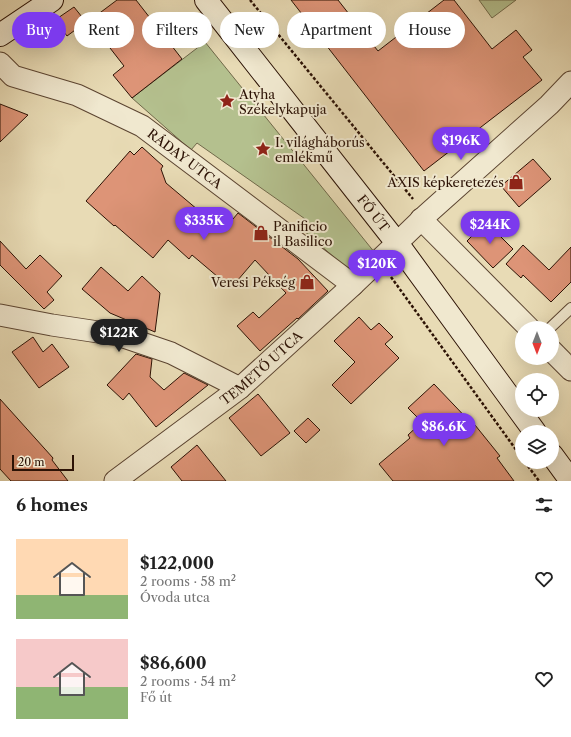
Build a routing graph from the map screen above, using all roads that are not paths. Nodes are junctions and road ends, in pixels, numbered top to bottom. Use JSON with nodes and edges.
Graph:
{"nodes":[{"id":1,"x":52,"y":0,"type":"edge"},
{"id":2,"x":206,"y":0,"type":"edge"},
{"id":3,"x":0,"y":35,"type":"edge"},
{"id":4,"x":0,"y":63,"type":"edge"},
{"id":5,"x":571,"y":82,"type":"edge"},
{"id":6,"x":423,"y":217,"type":"junction"},
{"id":7,"x":397,"y":243,"type":"junction"},
{"id":8,"x":353,"y":285,"type":"junction"},
{"id":9,"x":571,"y":308,"type":"edge"},
{"id":10,"x":0,"y":316,"type":"edge"},
{"id":11,"x":522,"y":321,"type":"edge"},
{"id":12,"x":557,"y":321,"type":"edge"},
{"id":13,"x":559,"y":358,"type":"edge"},
{"id":14,"x":571,"y":370,"type":"edge"},
{"id":15,"x":240,"y":388,"type":"junction"},
{"id":16,"x":530,"y":425,"type":"edge"},
{"id":17,"x":559,"y":465,"type":"edge"},
{"id":18,"x":114,"y":481,"type":"edge"},
{"id":19,"x":571,"y":481,"type":"edge"}],
"edges":[{"from":1,"to":3,"type":"main road"},
{"from":2,"to":7,"type":"main road","name":"FŐ ÚT"},
{"from":4,"to":8,"type":"street","name":"RÁDAY UTCA"},
{"from":5,"to":6,"type":"street","name":"TEMETŐ UTCA"},
{"from":6,"to":7,"type":"street","name":"TEMETŐ UTCA"},
{"from":6,"to":11,"type":"street"},
{"from":7,"to":8,"type":"street","name":"TEMETŐ UTCA"},
{"from":7,"to":16,"type":"main road","name":"FŐ ÚT"},
{"from":8,"to":15,"type":"street","name":"TEMETŐ UTCA"},
{"from":9,"to":12,"type":"lane"},
{"from":10,"to":15,"type":"street"},
{"from":13,"to":14,"type":"street"},
{"from":15,"to":18,"type":"street","name":"TEMETŐ UTCA"},
{"from":17,"to":19,"type":"main road"}]}
